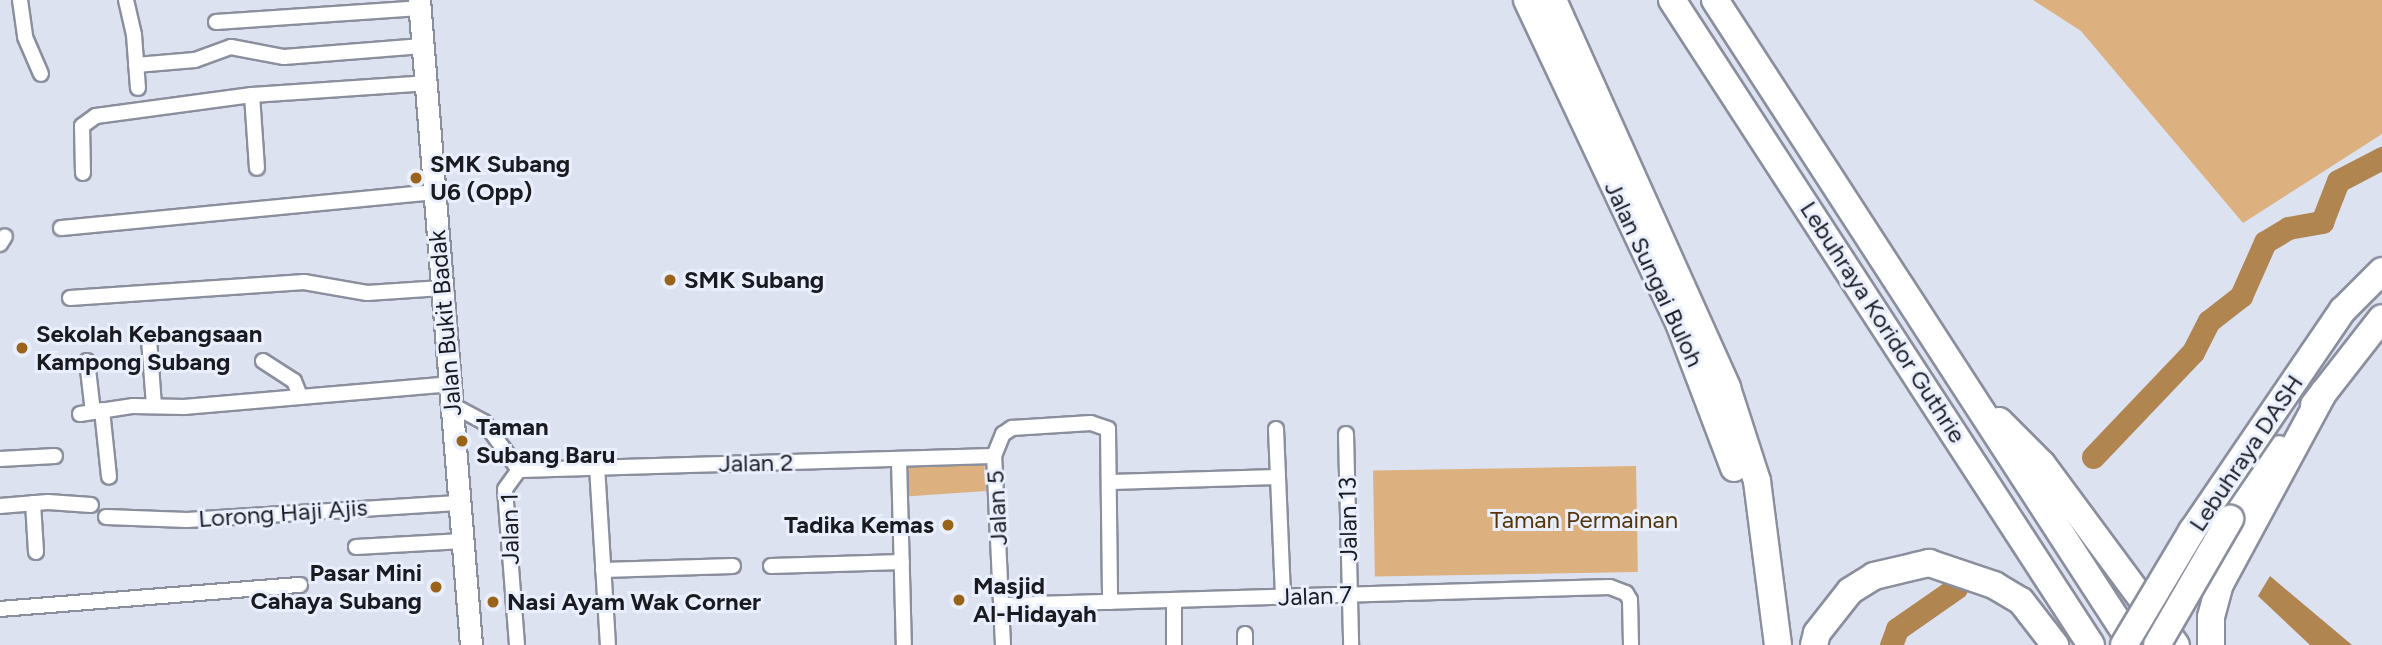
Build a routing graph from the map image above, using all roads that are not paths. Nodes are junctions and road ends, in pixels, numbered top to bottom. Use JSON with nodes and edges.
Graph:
{"nodes":[{"id":1,"x":20,"y":0,"type":"edge"},
{"id":2,"x":126,"y":0,"type":"edge"},
{"id":3,"x":1527,"y":0,"type":"edge"},
{"id":4,"x":1553,"y":0,"type":"edge"},
{"id":5,"x":1672,"y":0,"type":"edge"},
{"id":6,"x":1715,"y":0,"type":"edge"},
{"id":7,"x":419,"y":4,"type":"edge"},
{"id":8,"x":216,"y":22,"type":"dead end"},
{"id":9,"x":423,"y":46,"type":"junction"},
{"id":10,"x":136,"y":65,"type":"junction"},
{"id":11,"x":41,"y":74,"type":"dead end"},
{"id":12,"x":426,"y":83,"type":"junction"},
{"id":13,"x":138,"y":88,"type":"dead end"},
{"id":14,"x":252,"y":95,"type":"junction"},
{"id":15,"x":257,"y":168,"type":"dead end"},
{"id":16,"x":83,"y":173,"type":"dead end"},
{"id":17,"x":433,"y":192,"type":"junction"},
{"id":18,"x":61,"y":228,"type":"dead end"},
{"id":19,"x":2382,"y":271,"type":"edge"},
{"id":20,"x":442,"y":288,"type":"junction"},
{"id":21,"x":70,"y":298,"type":"dead end"},
{"id":22,"x":2382,"y":318,"type":"edge"},
{"id":23,"x":149,"y":339,"type":"dead end"},
{"id":24,"x":87,"y":361,"type":"dead end"},
{"id":25,"x":263,"y":361,"type":"dead end"},
{"id":26,"x":1961,"y":382,"type":"junction"},
{"id":27,"x":2325,"y":392,"type":"junction"},
{"id":28,"x":452,"y":394,"type":"junction"},
{"id":29,"x":300,"y":396,"type":"junction"},
{"id":30,"x":154,"y":405,"type":"junction"},
{"id":31,"x":92,"y":412,"type":"junction"},
{"id":32,"x":1276,"y":429,"type":"dead end"},
{"id":33,"x":1346,"y":434,"type":"dead end"},
{"id":34,"x":55,"y":456,"type":"dead end"},
{"id":35,"x":994,"y":456,"type":"junction"},
{"id":36,"x":0,"y":459,"type":"edge"},
{"id":37,"x":899,"y":460,"type":"junction"},
{"id":38,"x":597,"y":466,"type":"junction"},
{"id":39,"x":519,"y":470,"type":"junction"},
{"id":40,"x":109,"y":477,"type":"dead end"},
{"id":41,"x":1278,"y":477,"type":"junction"},
{"id":42,"x":1110,"y":482,"type":"junction"},
{"id":43,"x":33,"y":503,"type":"junction"},
{"id":44,"x":461,"y":503,"type":"junction"},
{"id":45,"x":91,"y":505,"type":"dead end"},
{"id":46,"x":0,"y":506,"type":"edge"},
{"id":47,"x":106,"y":517,"type":"dead end"},
{"id":48,"x":463,"y":541,"type":"junction"},
{"id":49,"x":356,"y":547,"type":"dead end"},
{"id":50,"x":36,"y":552,"type":"dead end"},
{"id":51,"x":1768,"y":554,"type":"junction"},
{"id":52,"x":2035,"y":558,"type":"junction"},
{"id":53,"x":902,"y":562,"type":"junction"},
{"id":54,"x":733,"y":566,"type":"dead end"},
{"id":55,"x":771,"y":566,"type":"dead end"},
{"id":56,"x":603,"y":570,"type":"junction"},
{"id":57,"x":300,"y":585,"type":"dead end"},
{"id":58,"x":1350,"y":594,"type":"junction"},
{"id":59,"x":1283,"y":597,"type":"junction"},
{"id":60,"x":1174,"y":601,"type":"junction"},
{"id":61,"x":1110,"y":603,"type":"junction"},
{"id":62,"x":1002,"y":605,"type":"junction"},
{"id":63,"x":0,"y":609,"type":"edge"},
{"id":64,"x":471,"y":645,"type":"edge"},
{"id":65,"x":517,"y":645,"type":"edge"},
{"id":66,"x":608,"y":645,"type":"edge"},
{"id":67,"x":904,"y":645,"type":"edge"},
{"id":68,"x":1003,"y":645,"type":"edge"},
{"id":69,"x":1174,"y":645,"type":"edge"},
{"id":70,"x":1351,"y":645,"type":"edge"},
{"id":71,"x":1631,"y":645,"type":"edge"},
{"id":72,"x":1778,"y":645,"type":"edge"},
{"id":73,"x":1814,"y":645,"type":"edge"},
{"id":74,"x":2055,"y":645,"type":"edge"},
{"id":75,"x":2075,"y":645,"type":"edge"},
{"id":76,"x":2091,"y":645,"type":"edge"},
{"id":77,"x":2124,"y":645,"type":"edge"},
{"id":78,"x":2133,"y":645,"type":"edge"},
{"id":79,"x":2157,"y":645,"type":"edge"},
{"id":80,"x":2176,"y":645,"type":"edge"},
{"id":81,"x":2211,"y":645,"type":"edge"}],
"edges":[{"from":1,"to":11,"type":"street"},
{"from":2,"to":10,"type":"street"},
{"from":3,"to":51,"type":"highway","name":"Jalan Sungai Buloh"},
{"from":4,"to":51,"type":"highway","name":"Jalan Sungai Buloh"},
{"from":5,"to":52,"type":"highway","name":"Lebuhraya Koridor Guthrie"},
{"from":6,"to":26,"type":"highway","name":"Lebuhraya Koridor Guthrie"},
{"from":7,"to":8,"type":"street"},
{"from":7,"to":9,"type":"main road","name":"Jalan Bukit Badak"},
{"from":9,"to":10,"type":"street"},
{"from":9,"to":12,"type":"main road","name":"Jalan Bukit Badak"},
{"from":10,"to":13,"type":"street"},
{"from":12,"to":14,"type":"street"},
{"from":12,"to":17,"type":"main road","name":"Jalan Bukit Badak"},
{"from":14,"to":15,"type":"street"},
{"from":14,"to":16,"type":"street"},
{"from":17,"to":18,"type":"street"},
{"from":17,"to":20,"type":"main road","name":"Jalan Bukit Badak"},
{"from":19,"to":77,"type":"highway","name":"Lebuhraya DASH","bridge":true},
{"from":20,"to":21,"type":"street"},
{"from":20,"to":28,"type":"main road","name":"Jalan Bukit Badak"},
{"from":22,"to":27,"type":"highway","name":"Lebuhraya DASH"},
{"from":23,"to":30,"type":"street"},
{"from":24,"to":31,"type":"street"},
{"from":25,"to":29,"type":"street"},
{"from":26,"to":78,"type":"highway","name":"Lebuhraya Koridor Guthrie"},
{"from":26,"to":80,"type":"highway"},
{"from":27,"to":79,"type":"highway","name":"Lebuhraya DASH","bridge":true},
{"from":27,"to":81,"type":"highway"},
{"from":28,"to":29,"type":"street"},
{"from":28,"to":39,"type":"street","name":"Jalan 1"},
{"from":28,"to":44,"type":"main road","name":"Jalan Bukit Badak"},
{"from":29,"to":30,"type":"street"},
{"from":30,"to":31,"type":"street"},
{"from":31,"to":40,"type":"street"},
{"from":32,"to":41,"type":"street"},
{"from":33,"to":58,"type":"street","name":"Jalan 13"},
{"from":34,"to":36,"type":"street"},
{"from":35,"to":37,"type":"street","name":"Jalan 2"},
{"from":35,"to":42,"type":"street"},
{"from":35,"to":62,"type":"street","name":"Jalan 5"},
{"from":37,"to":38,"type":"street","name":"Jalan 2"},
{"from":37,"to":53,"type":"street"},
{"from":38,"to":39,"type":"street","name":"Jalan 2"},
{"from":38,"to":56,"type":"street"},
{"from":39,"to":65,"type":"street","name":"Jalan 1"},
{"from":41,"to":42,"type":"street"},
{"from":41,"to":59,"type":"street"},
{"from":42,"to":61,"type":"street"},
{"from":43,"to":45,"type":"street"},
{"from":43,"to":46,"type":"street"},
{"from":43,"to":50,"type":"street"},
{"from":44,"to":47,"type":"street","name":"Lorong Haji Ajis"},
{"from":44,"to":48,"type":"main road","name":"Jalan Bukit Badak"},
{"from":48,"to":49,"type":"street"},
{"from":48,"to":64,"type":"main road","name":"Jalan Bukit Badak"},
{"from":51,"to":72,"type":"highway","name":"Jalan Sungai Buloh"},
{"from":52,"to":75,"type":"highway"},
{"from":52,"to":76,"type":"highway","name":"Lebuhraya Koridor Guthrie"},
{"from":53,"to":55,"type":"street"},
{"from":53,"to":67,"type":"street"},
{"from":54,"to":56,"type":"street"},
{"from":56,"to":66,"type":"street"},
{"from":57,"to":63,"type":"street"},
{"from":58,"to":59,"type":"street","name":"Jalan 7"},
{"from":58,"to":70,"type":"street","name":"Jalan 13"},
{"from":58,"to":71,"type":"street","name":"Jalan 7"},
{"from":59,"to":60,"type":"street","name":"Jalan 7"},
{"from":60,"to":61,"type":"street","name":"Jalan 7"},
{"from":60,"to":69,"type":"street"},
{"from":61,"to":62,"type":"street","name":"Jalan 7"},
{"from":62,"to":68,"type":"street","name":"Jalan 5"},
{"from":73,"to":74,"type":"highway"}]}
